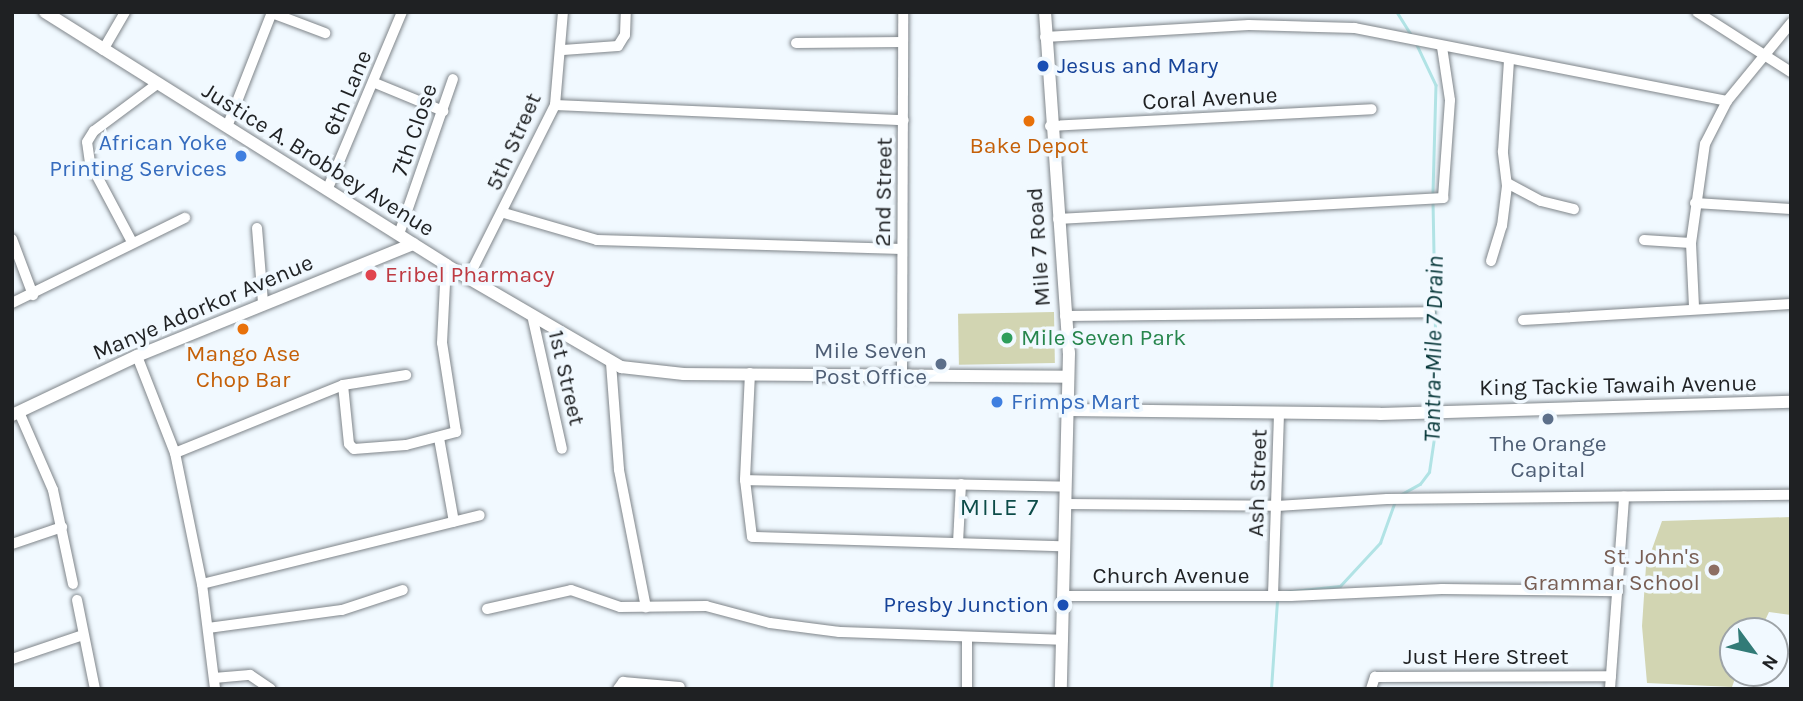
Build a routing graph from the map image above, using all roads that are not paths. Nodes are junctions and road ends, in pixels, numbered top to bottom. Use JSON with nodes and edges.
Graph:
{"nodes":[{"id":1,"x":45,"y":12,"type":"edge"},
{"id":2,"x":125,"y":12,"type":"edge"},
{"id":3,"x":272,"y":12,"type":"edge"},
{"id":4,"x":402,"y":12,"type":"edge"},
{"id":5,"x":563,"y":12,"type":"edge"},
{"id":6,"x":626,"y":12,"type":"edge"},
{"id":7,"x":904,"y":12,"type":"edge"},
{"id":8,"x":1045,"y":12,"type":"edge"},
{"id":9,"x":1697,"y":12,"type":"edge"},
{"id":10,"x":1791,"y":23,"type":"edge"},
{"id":11,"x":325,"y":33,"type":"dead end"},
{"id":12,"x":1045,"y":37,"type":"junction"},
{"id":13,"x":903,"y":42,"type":"junction"},
{"id":14,"x":796,"y":43,"type":"dead end"},
{"id":15,"x":1442,"y":47,"type":"junction"},
{"id":16,"x":103,"y":50,"type":"junction"},
{"id":17,"x":563,"y":50,"type":"junction"},
{"id":18,"x":1767,"y":56,"type":"junction"},
{"id":19,"x":1509,"y":61,"type":"junction"},
{"id":20,"x":1791,"y":72,"type":"edge"},
{"id":21,"x":453,"y":79,"type":"dead end"},
{"id":22,"x":376,"y":83,"type":"junction"},
{"id":23,"x":157,"y":84,"type":"junction"},
{"id":24,"x":1727,"y":101,"type":"junction"},
{"id":25,"x":555,"y":105,"type":"junction"},
{"id":26,"x":1371,"y":109,"type":"dead end"},
{"id":27,"x":443,"y":111,"type":"junction"},
{"id":28,"x":904,"y":120,"type":"junction"},
{"id":29,"x":1051,"y":126,"type":"junction"},
{"id":30,"x":227,"y":127,"type":"junction"},
{"id":31,"x":1507,"y":183,"type":"junction"},
{"id":32,"x":328,"y":188,"type":"junction"},
{"id":33,"x":1695,"y":203,"type":"junction"},
{"id":34,"x":1574,"y":209,"type":"dead end"},
{"id":35,"x":1791,"y":209,"type":"edge"},
{"id":36,"x":504,"y":213,"type":"junction"},
{"id":37,"x":185,"y":218,"type":"dead end"},
{"id":38,"x":1058,"y":219,"type":"junction"},
{"id":39,"x":257,"y":228,"type":"dead end"},
{"id":40,"x":399,"y":234,"type":"junction"},
{"id":41,"x":12,"y":239,"type":"edge"},
{"id":42,"x":1644,"y":240,"type":"dead end"},
{"id":43,"x":132,"y":242,"type":"junction"},
{"id":44,"x":1691,"y":243,"type":"junction"},
{"id":45,"x":413,"y":244,"type":"junction"},
{"id":46,"x":902,"y":249,"type":"junction"},
{"id":47,"x":1491,"y":261,"type":"dead end"},
{"id":48,"x":446,"y":265,"type":"junction"},
{"id":49,"x":468,"y":278,"type":"junction"},
{"id":50,"x":33,"y":295,"type":"junction"},
{"id":51,"x":12,"y":303,"type":"edge"},
{"id":52,"x":263,"y":303,"type":"junction"},
{"id":53,"x":1791,"y":304,"type":"edge"},
{"id":54,"x":1694,"y":307,"type":"junction"},
{"id":55,"x":1430,"y":312,"type":"dead end"},
{"id":56,"x":532,"y":315,"type":"junction"},
{"id":57,"x":1065,"y":316,"type":"junction"},
{"id":58,"x":1523,"y":320,"type":"dead end"},
{"id":59,"x":137,"y":356,"type":"junction"},
{"id":60,"x":611,"y":363,"type":"junction"},
{"id":61,"x":750,"y":373,"type":"junction"},
{"id":62,"x":902,"y":373,"type":"junction"},
{"id":63,"x":406,"y":375,"type":"dead end"},
{"id":64,"x":1067,"y":377,"type":"junction"},
{"id":65,"x":343,"y":385,"type":"junction"},
{"id":66,"x":1791,"y":402,"type":"edge"},
{"id":67,"x":1068,"y":410,"type":"junction"},
{"id":68,"x":16,"y":413,"type":"edge"},
{"id":69,"x":1279,"y":414,"type":"junction"},
{"id":70,"x":439,"y":438,"type":"junction"},
{"id":71,"x":562,"y":449,"type":"dead end"},
{"id":72,"x":175,"y":453,"type":"junction"},
{"id":73,"x":745,"y":480,"type":"junction"},
{"id":74,"x":961,"y":484,"type":"junction"},
{"id":75,"x":1066,"y":487,"type":"junction"},
{"id":76,"x":1791,"y":495,"type":"edge"},
{"id":77,"x":1625,"y":496,"type":"junction"},
{"id":78,"x":1066,"y":504,"type":"junction"},
{"id":79,"x":1277,"y":506,"type":"junction"},
{"id":80,"x":480,"y":515,"type":"dead end"},
{"id":81,"x":454,"y":522,"type":"junction"},
{"id":82,"x":62,"y":527,"type":"junction"},
{"id":83,"x":958,"y":542,"type":"junction"},
{"id":84,"x":12,"y":544,"type":"edge"},
{"id":85,"x":1065,"y":546,"type":"junction"},
{"id":86,"x":73,"y":584,"type":"dead end"},
{"id":87,"x":202,"y":584,"type":"junction"},
{"id":88,"x":403,"y":590,"type":"dead end"},
{"id":89,"x":1618,"y":591,"type":"junction"},
{"id":90,"x":1276,"y":595,"type":"junction"},
{"id":91,"x":1064,"y":596,"type":"junction"},
{"id":92,"x":77,"y":600,"type":"dead end"},
{"id":93,"x":646,"y":607,"type":"junction"},
{"id":94,"x":487,"y":609,"type":"dead end"},
{"id":95,"x":208,"y":628,"type":"junction"},
{"id":96,"x":83,"y":635,"type":"junction"},
{"id":97,"x":967,"y":637,"type":"junction"},
{"id":98,"x":1063,"y":640,"type":"junction"},
{"id":99,"x":12,"y":659,"type":"edge"},
{"id":100,"x":1611,"y":676,"type":"junction"},
{"id":101,"x":215,"y":684,"type":"edge"},
{"id":102,"x":680,"y":687,"type":"dead end"},
{"id":103,"x":95,"y":689,"type":"edge"},
{"id":104,"x":271,"y":689,"type":"edge"},
{"id":105,"x":618,"y":689,"type":"edge"},
{"id":106,"x":967,"y":689,"type":"edge"},
{"id":107,"x":1061,"y":689,"type":"edge"},
{"id":108,"x":1371,"y":689,"type":"edge"},
{"id":109,"x":1610,"y":689,"type":"edge"}],
"edges":[{"from":1,"to":16,"type":"street","name":"Justice A. Brobbey Avenue"},
{"from":2,"to":16,"type":"street"},
{"from":3,"to":11,"type":"street"},
{"from":3,"to":30,"type":"street"},
{"from":4,"to":22,"type":"street","name":"6th Lane"},
{"from":5,"to":17,"type":"street","name":"5th Street"},
{"from":6,"to":17,"type":"street"},
{"from":7,"to":13,"type":"street","name":"2nd Street"},
{"from":8,"to":12,"type":"street","name":"Mile 7 Road"},
{"from":9,"to":18,"type":"street"},
{"from":10,"to":18,"type":"street"},
{"from":12,"to":15,"type":"street"},
{"from":12,"to":29,"type":"street","name":"Mile 7 Road"},
{"from":13,"to":14,"type":"street"},
{"from":13,"to":28,"type":"street","name":"2nd Street"},
{"from":15,"to":19,"type":"street"},
{"from":15,"to":38,"type":"street"},
{"from":16,"to":23,"type":"street","name":"Justice A. Brobbey Avenue"},
{"from":17,"to":25,"type":"street","name":"5th Street"},
{"from":18,"to":20,"type":"street"},
{"from":18,"to":24,"type":"street"},
{"from":19,"to":24,"type":"street"},
{"from":19,"to":31,"type":"street"},
{"from":21,"to":27,"type":"street","name":"7th Close"},
{"from":22,"to":27,"type":"street"},
{"from":22,"to":32,"type":"street","name":"6th Lane"},
{"from":23,"to":30,"type":"street","name":"Justice A. Brobbey Avenue"},
{"from":23,"to":43,"type":"street"},
{"from":24,"to":33,"type":"street"},
{"from":25,"to":28,"type":"street"},
{"from":25,"to":36,"type":"street","name":"5th Street"},
{"from":26,"to":29,"type":"street","name":"Coral Avenue"},
{"from":27,"to":40,"type":"street","name":"7th Close"},
{"from":28,"to":46,"type":"street","name":"2nd Street"},
{"from":29,"to":38,"type":"street","name":"Mile 7 Road"},
{"from":30,"to":32,"type":"street","name":"Justice A. Brobbey Avenue"},
{"from":31,"to":34,"type":"street"},
{"from":31,"to":47,"type":"street"},
{"from":32,"to":40,"type":"street","name":"Justice A. Brobbey Avenue"},
{"from":33,"to":35,"type":"street"},
{"from":33,"to":44,"type":"street"},
{"from":36,"to":46,"type":"street"},
{"from":36,"to":49,"type":"street","name":"5th Street"},
{"from":37,"to":43,"type":"street"},
{"from":38,"to":57,"type":"street","name":"Mile 7 Road"},
{"from":39,"to":52,"type":"street"},
{"from":40,"to":45,"type":"street","name":"Justice A. Brobbey Avenue"},
{"from":41,"to":50,"type":"street"},
{"from":42,"to":44,"type":"street"},
{"from":43,"to":50,"type":"street"},
{"from":44,"to":54,"type":"street"},
{"from":45,"to":48,"type":"street","name":"Justice A. Brobbey Avenue"},
{"from":45,"to":52,"type":"street","name":"Manye Adorkor Avenue"},
{"from":46,"to":62,"type":"street","name":"2nd Street"},
{"from":48,"to":49,"type":"street","name":"Justice A. Brobbey Avenue"},
{"from":48,"to":70,"type":"street"},
{"from":49,"to":56,"type":"street","name":"Justice A. Brobbey Avenue"},
{"from":50,"to":51,"type":"street"},
{"from":52,"to":59,"type":"street","name":"Manye Adorkor Avenue"},
{"from":53,"to":54,"type":"street"},
{"from":54,"to":58,"type":"street"},
{"from":55,"to":57,"type":"street"},
{"from":56,"to":60,"type":"street","name":"Justice A. Brobbey Avenue"},
{"from":56,"to":71,"type":"street","name":"1st Street"},
{"from":57,"to":64,"type":"street","name":"Mile 7 Road"},
{"from":59,"to":68,"type":"street","name":"Manye Adorkor Avenue"},
{"from":59,"to":72,"type":"street"},
{"from":60,"to":61,"type":"street","name":"Justice A. Brobbey Avenue"},
{"from":60,"to":93,"type":"street"},
{"from":61,"to":62,"type":"street","name":"Justice A. Brobbey Avenue"},
{"from":61,"to":73,"type":"street"},
{"from":62,"to":64,"type":"street","name":"Justice A. Brobbey Avenue"},
{"from":63,"to":65,"type":"street"},
{"from":64,"to":67,"type":"street","name":"Mile 7 Road"},
{"from":65,"to":70,"type":"street"},
{"from":65,"to":72,"type":"street"},
{"from":66,"to":69,"type":"street","name":"King Tackie Tawaih Avenue"},
{"from":67,"to":69,"type":"street","name":"King Tackie Tawaih Avenue"},
{"from":67,"to":75,"type":"street","name":"Mile 7 Road"},
{"from":68,"to":82,"type":"street"},
{"from":69,"to":79,"type":"street","name":"Ash Street"},
{"from":70,"to":81,"type":"street"},
{"from":72,"to":87,"type":"street"},
{"from":73,"to":74,"type":"street"},
{"from":73,"to":83,"type":"street"},
{"from":74,"to":75,"type":"street"},
{"from":74,"to":83,"type":"street"},
{"from":75,"to":78,"type":"street","name":"Mile 7 Road"},
{"from":76,"to":77,"type":"street"},
{"from":77,"to":79,"type":"street"},
{"from":77,"to":89,"type":"street"},
{"from":78,"to":79,"type":"street"},
{"from":78,"to":85,"type":"street","name":"Mile 7 Road"},
{"from":79,"to":90,"type":"street","name":"Ash Street"},
{"from":80,"to":81,"type":"street"},
{"from":81,"to":87,"type":"street"},
{"from":82,"to":84,"type":"street"},
{"from":82,"to":86,"type":"street"},
{"from":83,"to":85,"type":"street"},
{"from":85,"to":91,"type":"street","name":"Mile 7 Road"},
{"from":87,"to":95,"type":"street"},
{"from":88,"to":95,"type":"street"},
{"from":89,"to":90,"type":"street","name":"Church Avenue"},
{"from":89,"to":100,"type":"street"},
{"from":90,"to":91,"type":"street","name":"Church Avenue"},
{"from":91,"to":98,"type":"street","name":"Mile 7 Road"},
{"from":92,"to":96,"type":"street"},
{"from":93,"to":94,"type":"street"},
{"from":93,"to":97,"type":"street"},
{"from":95,"to":101,"type":"street"},
{"from":96,"to":99,"type":"street"},
{"from":96,"to":103,"type":"street"},
{"from":97,"to":98,"type":"street"},
{"from":97,"to":106,"type":"street"},
{"from":98,"to":107,"type":"street","name":"Mile 7 Road"},
{"from":100,"to":108,"type":"street","name":"Just Here Street"},
{"from":100,"to":109,"type":"street"},
{"from":101,"to":104,"type":"street"},
{"from":102,"to":105,"type":"street"}]}
